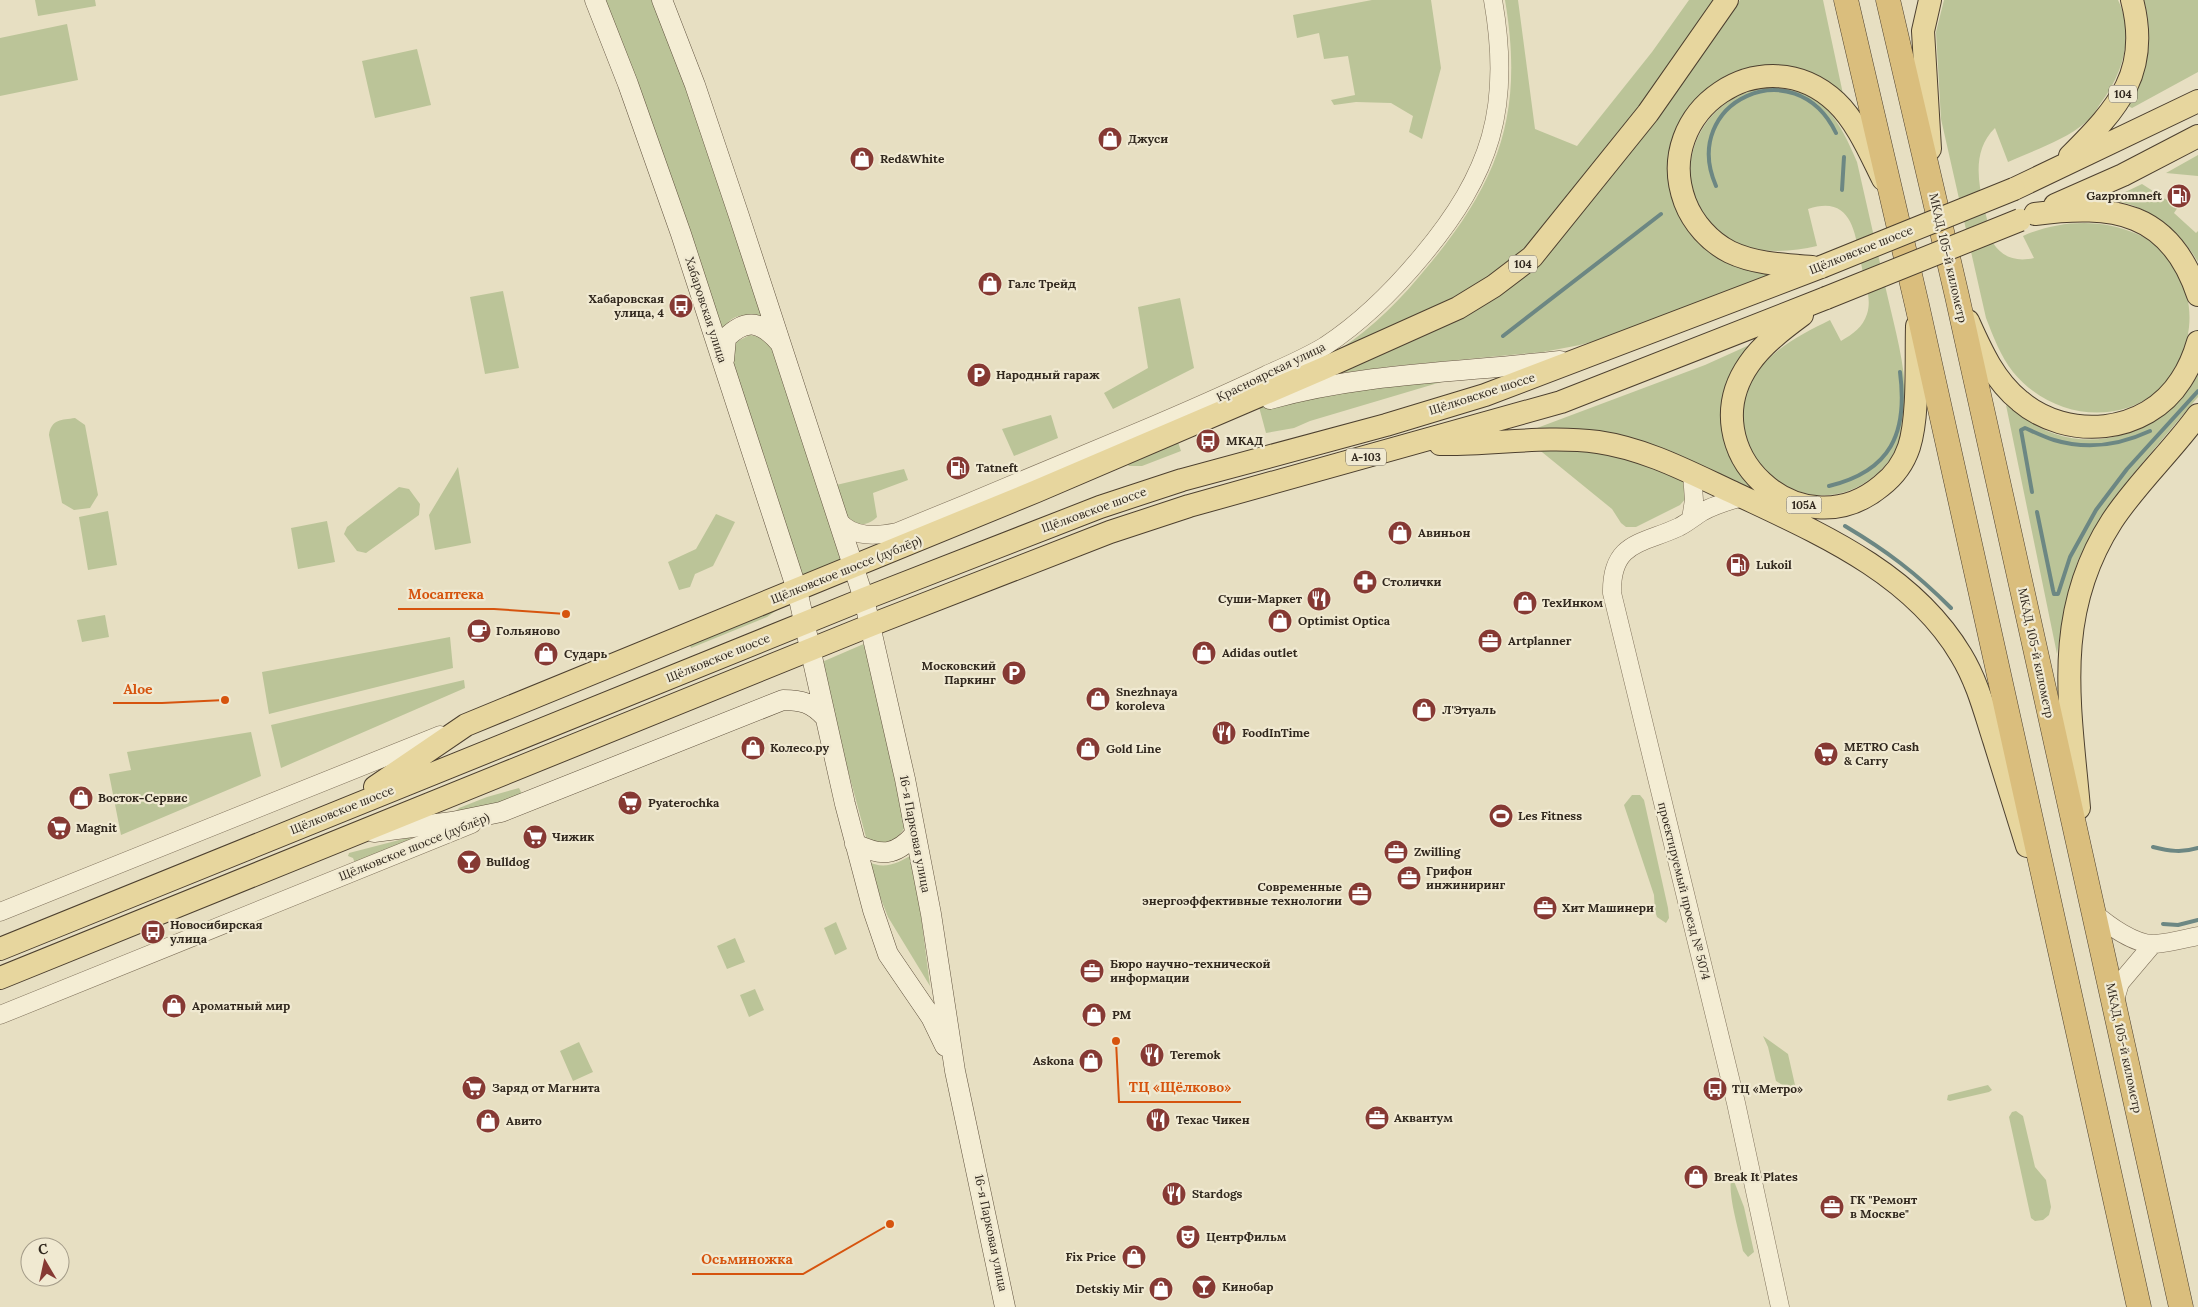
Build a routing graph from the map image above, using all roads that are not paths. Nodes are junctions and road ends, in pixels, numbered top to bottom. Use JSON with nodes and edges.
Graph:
{"nodes":[{"id":1,"x":596,"y":0,"type":"edge"},
{"id":2,"x":662,"y":0,"type":"edge"},
{"id":3,"x":1493,"y":0,"type":"edge"},
{"id":4,"x":1727,"y":0,"type":"edge"},
{"id":5,"x":1846,"y":0,"type":"edge"},
{"id":6,"x":1888,"y":0,"type":"edge"},
{"id":7,"x":1930,"y":0,"type":"edge"},
{"id":8,"x":2132,"y":0,"type":"edge"},
{"id":9,"x":2198,"y":101,"type":"edge"},
{"id":10,"x":2198,"y":136,"type":"edge"},
{"id":11,"x":2059,"y":168,"type":"junction"},
{"id":12,"x":1932,"y":190,"type":"junction"},
{"id":13,"x":1893,"y":199,"type":"junction"},
{"id":14,"x":2027,"y":217,"type":"junction"},
{"id":15,"x":1819,"y":267,"type":"junction"},
{"id":16,"x":2198,"y":295,"type":"edge"},
{"id":17,"x":1957,"y":296,"type":"junction"},
{"id":18,"x":1823,"y":299,"type":"junction"},
{"id":19,"x":1917,"y":305,"type":"junction"},
{"id":20,"x":2198,"y":342,"type":"edge"},
{"id":21,"x":782,"y":345,"type":"junction"},
{"id":22,"x":1582,"y":359,"type":"junction"},
{"id":23,"x":724,"y":365,"type":"junction"},
{"id":24,"x":1224,"y":411,"type":"junction"},
{"id":25,"x":2198,"y":415,"type":"edge"},
{"id":26,"x":1415,"y":444,"type":"junction"},
{"id":27,"x":1692,"y":474,"type":"junction"},
{"id":28,"x":1742,"y":497,"type":"junction"},
{"id":29,"x":1691,"y":518,"type":"junction"},
{"id":30,"x":839,"y":520,"type":"junction"},
{"id":31,"x":854,"y":567,"type":"junction"},
{"id":32,"x":797,"y":590,"type":"junction"},
{"id":33,"x":864,"y":599,"type":"junction"},
{"id":34,"x":806,"y":622,"type":"junction"},
{"id":35,"x":871,"y":625,"type":"junction"},
{"id":36,"x":810,"y":649,"type":"junction"},
{"id":37,"x":825,"y":717,"type":"junction"},
{"id":38,"x":466,"y":725,"type":"junction"},
{"id":39,"x":342,"y":810,"type":"junction"},
{"id":40,"x":501,"y":812,"type":"junction"},
{"id":41,"x":914,"y":834,"type":"junction"},
{"id":42,"x":351,"y":836,"type":"junction"},
{"id":43,"x":855,"y":844,"type":"junction"},
{"id":44,"x":2083,"y":866,"type":"junction"},
{"id":45,"x":0,"y":912,"type":"edge"},
{"id":46,"x":2093,"y":912,"type":"junction"},
{"id":47,"x":2198,"y":936,"type":"edge"},
{"id":48,"x":2153,"y":944,"type":"junction"},
{"id":49,"x":0,"y":949,"type":"edge"},
{"id":50,"x":2062,"y":957,"type":"junction"},
{"id":51,"x":0,"y":978,"type":"edge"},
{"id":52,"x":2114,"y":1004,"type":"junction"},
{"id":53,"x":0,"y":1015,"type":"edge"},
{"id":54,"x":955,"y":1071,"type":"junction"},
{"id":55,"x":1005,"y":1307,"type":"edge"},
{"id":56,"x":1780,"y":1307,"type":"edge"},
{"id":57,"x":2139,"y":1307,"type":"edge"},
{"id":58,"x":2181,"y":1307,"type":"edge"}],
"edges":[{"from":1,"to":23,"type":"main road","name":"Хабаровская улица"},
{"from":2,"to":21,"type":"main road"},
{"from":3,"to":30,"type":"street","name":"Красноярская улица"},
{"from":4,"to":24,"type":"main road","number":"104"},
{"from":5,"to":13,"type":"highway"},
{"from":6,"to":12,"type":"highway","name":"МКАД, 105-й километр"},
{"from":7,"to":12,"type":"main road"},
{"from":8,"to":11,"type":"main road","number":"104"},
{"from":9,"to":11,"type":"main road","name":"Щёлковское шоссе"},
{"from":10,"to":14,"type":"main road"},
{"from":11,"to":15,"type":"main road","name":"Щёлковское шоссе","bridge":true},
{"from":12,"to":17,"type":"highway","name":"МКАД, 105-й километр"},
{"from":13,"to":15,"type":"main road"},
{"from":13,"to":19,"type":"highway"},
{"from":14,"to":16,"type":"main road"},
{"from":14,"to":18,"type":"main road","bridge":true},
{"from":15,"to":22,"type":"main road","name":"Щёлковское шоссе"},
{"from":17,"to":20,"type":"main road"},
{"from":17,"to":44,"type":"highway","name":"МКАД, 105-й километр"},
{"from":18,"to":19,"type":"main road","number":"105A"},
{"from":18,"to":26,"type":"main road"},
{"from":19,"to":50,"type":"highway"},
{"from":21,"to":23,"type":"main road"},
{"from":21,"to":30,"type":"main road"},
{"from":22,"to":24,"type":"main road"},
{"from":22,"to":33,"type":"main road","name":"Щёлковское шоссе"},
{"from":23,"to":32,"type":"main road","name":"Хабаровская улица"},
{"from":24,"to":31,"type":"main road","name":"Щёлковское шоссе (дублёр)"},
{"from":25,"to":44,"type":"main road"},
{"from":26,"to":27,"type":"main road"},
{"from":26,"to":35,"type":"main road","number":"А-103"},
{"from":27,"to":28,"type":"main road"},
{"from":27,"to":29,"type":"street"},
{"from":28,"to":29,"type":"street","name":"проектируемый проезд № 5074"},
{"from":28,"to":50,"type":"main road"},
{"from":29,"to":56,"type":"street","name":"проектируемый проезд № 5074"},
{"from":30,"to":31,"type":"main road"},
{"from":31,"to":32,"type":"main road","name":"Щёлковское шоссе (дублёр)"},
{"from":31,"to":33,"type":"main road"},
{"from":32,"to":34,"type":"main road","name":"Хабаровская улица"},
{"from":32,"to":38,"type":"main road","name":"Щёлковское шоссе (дублёр)"},
{"from":33,"to":34,"type":"main road","name":"Щёлковское шоссе"},
{"from":33,"to":35,"type":"main road","name":"16-я Парковая улица"},
{"from":34,"to":36,"type":"main road","name":"16-я Парковая улица"},
{"from":34,"to":39,"type":"main road","name":"Щёлковское шоссе"},
{"from":35,"to":36,"type":"main road"},
{"from":35,"to":41,"type":"main road","name":"16-я Парковая улица"},
{"from":36,"to":37,"type":"main road","name":"16-я Парковая улица"},
{"from":36,"to":42,"type":"main road"},
{"from":37,"to":40,"type":"main road","name":"Щёлковское шоссе (дублёр)"},
{"from":37,"to":43,"type":"main road","name":"16-я Парковая улица"},
{"from":38,"to":39,"type":"main road","name":"Щёлковское шоссе (дублёр)"},
{"from":38,"to":45,"type":"street","name":"Щёлковское шоссе (дублёр)"},
{"from":39,"to":49,"type":"main road","name":"Щёлковское шоссе"},
{"from":40,"to":42,"type":"main road"},
{"from":40,"to":53,"type":"street","name":"Щёлковское шоссе (дублёр)"},
{"from":41,"to":43,"type":"main road"},
{"from":41,"to":54,"type":"main road","name":"16-я Парковая улица"},
{"from":42,"to":51,"type":"main road"},
{"from":43,"to":54,"type":"main road","name":"16-я Парковая улица"},
{"from":44,"to":46,"type":"highway","name":"МКАД, 105-й километр"},
{"from":46,"to":48,"type":"street"},
{"from":46,"to":52,"type":"highway","name":"МКАД, 105-й километр"},
{"from":47,"to":48,"type":"street"},
{"from":48,"to":52,"type":"street"},
{"from":50,"to":57,"type":"highway"},
{"from":52,"to":58,"type":"highway","name":"МКАД, 105-й километр"},
{"from":54,"to":55,"type":"main road","name":"16-я Парковая улица"}]}
